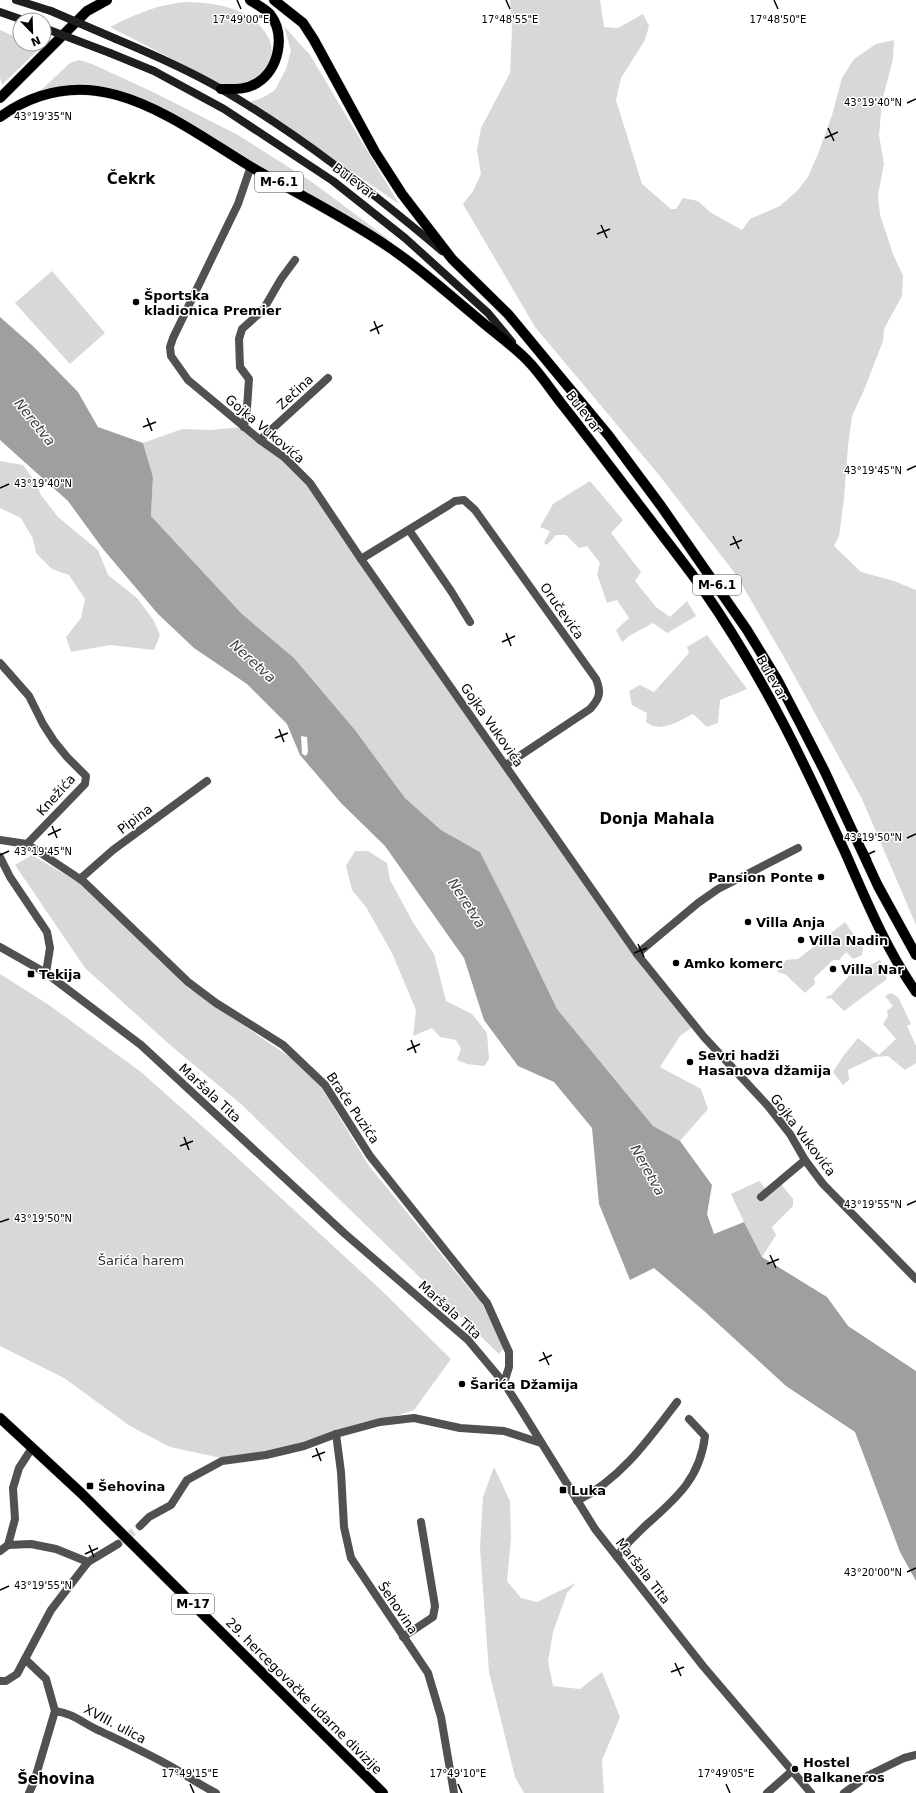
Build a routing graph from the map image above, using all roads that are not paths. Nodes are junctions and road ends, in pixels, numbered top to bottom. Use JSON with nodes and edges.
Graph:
{"nodes":[{"id":1,"x":16,"y":0,"type":"edge"},
{"id":2,"x":107,"y":0,"type":"edge"},
{"id":3,"x":250,"y":0,"type":"edge"},
{"id":4,"x":274,"y":0,"type":"edge"},
{"id":5,"x":0,"y":12,"type":"edge"},
{"id":6,"x":12,"y":16,"type":"edge"},
{"id":7,"x":52,"y":31,"type":"edge"},
{"id":8,"x":221,"y":89,"type":"junction"},
{"id":9,"x":0,"y":98,"type":"edge"},
{"id":10,"x":0,"y":117,"type":"edge"},
{"id":11,"x":251,"y":166,"type":"junction"},
{"id":12,"x":452,"y":259,"type":"junction"},
{"id":13,"x":295,"y":260,"type":"dead end"},
{"id":14,"x":528,"y":361,"type":"junction"},
{"id":15,"x":328,"y":378,"type":"dead end"},
{"id":16,"x":244,"y":427,"type":"junction"},
{"id":17,"x":260,"y":440,"type":"junction"},
{"id":18,"x":409,"y":530,"type":"junction"},
{"id":19,"x":361,"y":559,"type":"junction"},
{"id":20,"x":470,"y":622,"type":"dead end"},
{"id":21,"x":0,"y":663,"type":"edge"},
{"id":22,"x":506,"y":765,"type":"junction"},
{"id":23,"x":207,"y":782,"type":"dead end"},
{"id":24,"x":0,"y":840,"type":"edge"},
{"id":25,"x":27,"y":844,"type":"junction"},
{"id":26,"x":798,"y":848,"type":"dead end"},
{"id":27,"x":0,"y":857,"type":"edge"},
{"id":28,"x":80,"y":880,"type":"junction"},
{"id":29,"x":0,"y":948,"type":"edge"},
{"id":30,"x":637,"y":954,"type":"junction"},
{"id":31,"x":916,"y":955,"type":"edge"},
{"id":32,"x":46,"y":973,"type":"junction"},
{"id":33,"x":916,"y":992,"type":"edge"},
{"id":34,"x":805,"y":1160,"type":"junction"},
{"id":35,"x":761,"y":1197,"type":"dead end"},
{"id":36,"x":916,"y":1279,"type":"edge"},
{"id":37,"x":504,"y":1383,"type":"junction"},
{"id":38,"x":678,"y":1402,"type":"dead end"},
{"id":39,"x":0,"y":1418,"type":"edge"},
{"id":40,"x":689,"y":1419,"type":"dead end"},
{"id":41,"x":336,"y":1434,"type":"junction"},
{"id":42,"x":541,"y":1443,"type":"junction"},
{"id":43,"x":32,"y":1448,"type":"junction"},
{"id":44,"x":577,"y":1501,"type":"junction"},
{"id":45,"x":420,"y":1522,"type":"dead end"},
{"id":46,"x":140,"y":1526,"type":"tunnel mouth"},
{"id":47,"x":118,"y":1544,"type":"tunnel mouth"},
{"id":48,"x":8,"y":1545,"type":"junction"},
{"id":49,"x":0,"y":1551,"type":"edge"},
{"id":50,"x":617,"y":1557,"type":"junction"},
{"id":51,"x":88,"y":1562,"type":"junction"},
{"id":52,"x":403,"y":1637,"type":"junction"},
{"id":53,"x":25,"y":1659,"type":"junction"},
{"id":54,"x":0,"y":1681,"type":"edge"},
{"id":55,"x":55,"y":1711,"type":"junction"},
{"id":56,"x":916,"y":1754,"type":"edge"},
{"id":57,"x":792,"y":1771,"type":"junction"},
{"id":58,"x":29,"y":1793,"type":"edge"},
{"id":59,"x":216,"y":1793,"type":"edge"},
{"id":60,"x":383,"y":1793,"type":"edge"},
{"id":61,"x":454,"y":1793,"type":"edge"},
{"id":62,"x":766,"y":1793,"type":"edge"},
{"id":63,"x":811,"y":1793,"type":"edge"},
{"id":64,"x":844,"y":1793,"type":"edge"}],
"edges":[{"from":1,"to":8,"type":"main road","bridge":true},
{"from":2,"to":9,"type":"main road"},
{"from":3,"to":8,"type":"main road"},
{"from":4,"to":12,"type":"main road","number":"M-6.1"},
{"from":5,"to":6,"type":"main road"},
{"from":7,"to":14,"type":"main road","name":"Bulevar","bridge":true},
{"from":8,"to":12,"type":"main road"},
{"from":10,"to":11,"type":"main road","number":"M-6.1"},
{"from":11,"to":14,"type":"main road","number":"M-6.1"},
{"from":11,"to":16,"type":"street","name":"Gojka Vukovića"},
{"from":12,"to":31,"type":"main road","number":"M-6.1"},
{"from":13,"to":16,"type":"street"},
{"from":14,"to":33,"type":"main road","name":"Bulevar","number":"M-6.1"},
{"from":15,"to":17,"type":"street","name":"Zečina"},
{"from":16,"to":17,"type":"street","name":"Gojka Vukovića"},
{"from":17,"to":19,"type":"street","name":"Gojka Vukovića"},
{"from":18,"to":19,"type":"street","name":"Oručevića"},
{"from":18,"to":20,"type":"street"},
{"from":18,"to":22,"type":"street","name":"Oručevića"},
{"from":19,"to":22,"type":"street","name":"Gojka Vukovića"},
{"from":21,"to":25,"type":"street","name":"Knežića"},
{"from":22,"to":30,"type":"street","name":"Gojka Vukovića"},
{"from":23,"to":28,"type":"street","name":"Pipina"},
{"from":24,"to":25,"type":"street"},
{"from":25,"to":28,"type":"street","name":"Braće Puzića"},
{"from":26,"to":30,"type":"street"},
{"from":27,"to":32,"type":"street"},
{"from":28,"to":37,"type":"street","name":"Braće Puzića"},
{"from":29,"to":32,"type":"street","name":"Maršala Tita"},
{"from":30,"to":34,"type":"street","name":"Gojka Vukovića"},
{"from":32,"to":37,"type":"street","name":"Maršala Tita"},
{"from":34,"to":35,"type":"street"},
{"from":34,"to":36,"type":"street","name":"Gojka Vukovića"},
{"from":37,"to":42,"type":"street","name":"Maršala Tita"},
{"from":38,"to":44,"type":"street"},
{"from":39,"to":43,"type":"main road","name":"29. hercegovačke udarne divizije","number":"M-17"},
{"from":40,"to":50,"type":"street"},
{"from":41,"to":42,"type":"street"},
{"from":41,"to":46,"type":"street"},
{"from":41,"to":52,"type":"street","name":"Šehovina"},
{"from":42,"to":44,"type":"street","name":"Maršala Tita"},
{"from":43,"to":48,"type":"street"},
{"from":43,"to":60,"type":"main road","name":"29. hercegovačke udarne divizije","number":"M-17"},
{"from":44,"to":50,"type":"street","name":"Maršala Tita"},
{"from":45,"to":52,"type":"street"},
{"from":47,"to":51,"type":"street"},
{"from":48,"to":49,"type":"street"},
{"from":48,"to":51,"type":"street"},
{"from":50,"to":57,"type":"street","name":"Maršala Tita"},
{"from":51,"to":53,"type":"street"},
{"from":52,"to":61,"type":"street","name":"Šehovina"},
{"from":53,"to":54,"type":"street"},
{"from":53,"to":55,"type":"street"},
{"from":55,"to":58,"type":"street"},
{"from":55,"to":59,"type":"street","name":"XVIII. ulica"},
{"from":56,"to":64,"type":"street"},
{"from":57,"to":62,"type":"street"},
{"from":57,"to":63,"type":"street","name":"Maršala Tita"}]}
